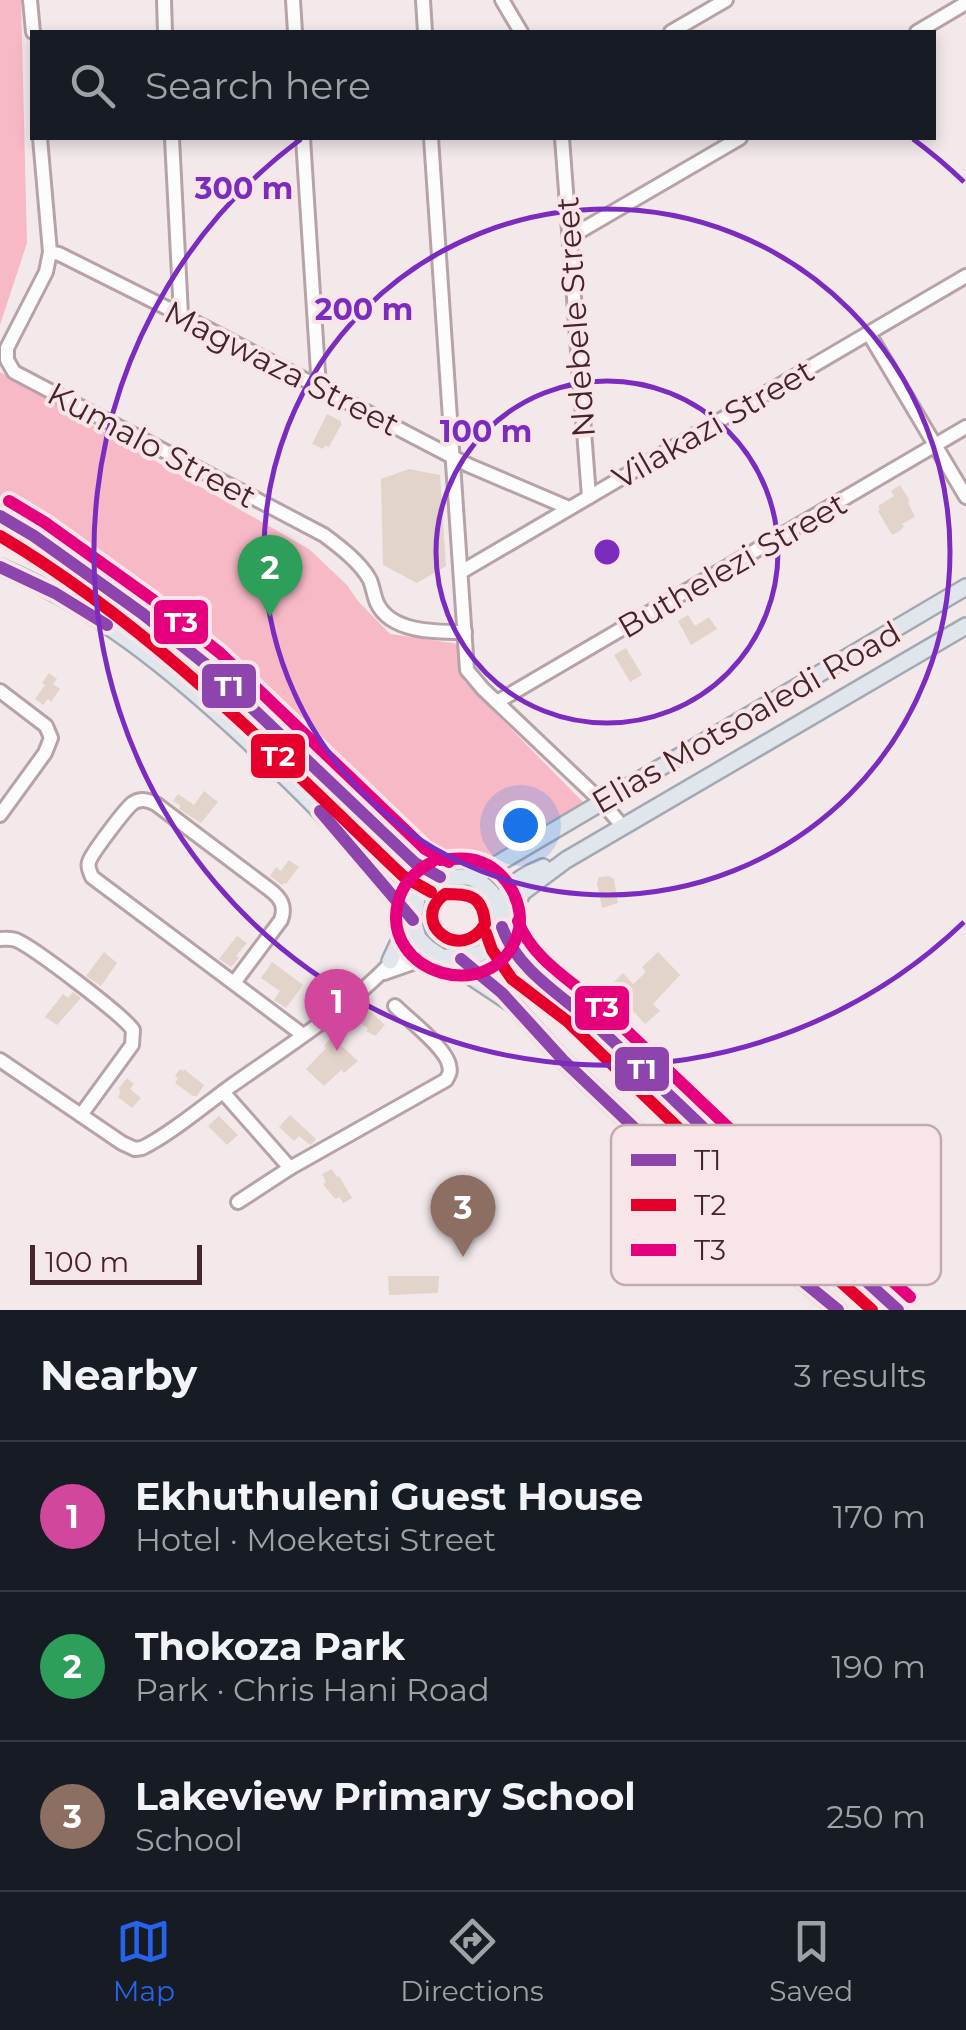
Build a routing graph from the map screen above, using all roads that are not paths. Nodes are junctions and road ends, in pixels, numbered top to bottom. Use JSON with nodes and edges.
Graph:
{"nodes":[{"id":1,"x":30,"y":0,"type":"edge"},
{"id":2,"x":164,"y":0,"type":"edge"},
{"id":3,"x":293,"y":0,"type":"edge"},
{"id":4,"x":423,"y":0,"type":"edge"},
{"id":5,"x":502,"y":0,"type":"edge"},
{"id":6,"x":726,"y":0,"type":"edge"},
{"id":7,"x":966,"y":4,"type":"edge"},
{"id":8,"x":32,"y":30,"type":"edge"},
{"id":9,"x":166,"y":30,"type":"edge"},
{"id":10,"x":295,"y":30,"type":"edge"},
{"id":11,"x":425,"y":30,"type":"edge"},
{"id":12,"x":520,"y":30,"type":"edge"},
{"id":13,"x":674,"y":30,"type":"edge"},
{"id":14,"x":920,"y":30,"type":"edge"},
{"id":15,"x":40,"y":140,"type":"edge"},
{"id":16,"x":172,"y":140,"type":"edge"},
{"id":17,"x":303,"y":140,"type":"edge"},
{"id":18,"x":431,"y":140,"type":"edge"},
{"id":19,"x":562,"y":140,"type":"edge"},
{"id":20,"x":737,"y":140,"type":"edge"},
{"id":21,"x":570,"y":237,"type":"junction"},
{"id":22,"x":50,"y":252,"type":"junction"},
{"id":23,"x":966,"y":276,"type":"edge"},
{"id":24,"x":180,"y":315,"type":"junction"},
{"id":25,"x":869,"y":334,"type":"junction"},
{"id":26,"x":319,"y":388,"type":"junction"},
{"id":27,"x":966,"y":427,"type":"edge"},
{"id":28,"x":936,"y":445,"type":"junction"},
{"id":29,"x":454,"y":457,"type":"junction"},
{"id":30,"x":588,"y":496,"type":"junction"},
{"id":31,"x":966,"y":497,"type":"edge"},
{"id":32,"x":569,"y":508,"type":"junction"},
{"id":33,"x":0,"y":516,"type":"edge"},
{"id":34,"x":0,"y":567,"type":"edge"},
{"id":35,"x":461,"y":572,"type":"junction"},
{"id":36,"x":966,"y":588,"type":"edge"},
{"id":37,"x":966,"y":626,"type":"edge"},
{"id":38,"x":465,"y":632,"type":"junction"},
{"id":39,"x":802,"y":684,"type":"junction"},
{"id":40,"x":0,"y":690,"type":"edge"},
{"id":41,"x":498,"y":702,"type":"junction"},
{"id":42,"x":832,"y":704,"type":"junction"},
{"id":43,"x":602,"y":802,"type":"junction"},
{"id":44,"x":0,"y":815,"type":"edge"},
{"id":45,"x":623,"y":827,"type":"junction"},
{"id":46,"x":396,"y":844,"type":"junction"},
{"id":47,"x":566,"y":860,"type":"junction"},
{"id":48,"x":440,"y":877,"type":"junction"},
{"id":49,"x":473,"y":877,"type":"junction"},
{"id":50,"x":401,"y":906,"type":"junction"},
{"id":51,"x":500,"y":908,"type":"junction"},
{"id":52,"x":414,"y":926,"type":"junction"},
{"id":53,"x":502,"y":927,"type":"junction"},
{"id":54,"x":0,"y":939,"type":"edge"},
{"id":55,"x":438,"y":954,"type":"junction"},
{"id":56,"x":461,"y":959,"type":"junction"},
{"id":57,"x":390,"y":961,"type":"junction"},
{"id":58,"x":373,"y":979,"type":"junction"},
{"id":59,"x":234,"y":983,"type":"junction"},
{"id":60,"x":512,"y":1004,"type":"junction"},
{"id":61,"x":395,"y":1006,"type":"dead end"},
{"id":62,"x":303,"y":1036,"type":"junction"},
{"id":63,"x":0,"y":1060,"type":"edge"},
{"id":64,"x":223,"y":1092,"type":"junction"},
{"id":65,"x":81,"y":1115,"type":"junction"},
{"id":66,"x":632,"y":1125,"type":"edge"},
{"id":67,"x":701,"y":1125,"type":"edge"},
{"id":68,"x":290,"y":1168,"type":"junction"},
{"id":69,"x":238,"y":1202,"type":"dead end"},
{"id":70,"x":808,"y":1285,"type":"edge"},
{"id":71,"x":871,"y":1285,"type":"edge"},
{"id":72,"x":838,"y":1310,"type":"edge"},
{"id":73,"x":898,"y":1310,"type":"edge"}],
"edges":[{"from":1,"to":8,"type":"street"},
{"from":2,"to":9,"type":"street"},
{"from":3,"to":10,"type":"street"},
{"from":4,"to":11,"type":"street"},
{"from":5,"to":12,"type":"street"},
{"from":6,"to":13,"type":"street"},
{"from":7,"to":14,"type":"street"},
{"from":15,"to":22,"type":"street"},
{"from":16,"to":24,"type":"street"},
{"from":17,"to":26,"type":"street"},
{"from":18,"to":29,"type":"street"},
{"from":19,"to":21,"type":"street","name":"Ndebele Street"},
{"from":20,"to":21,"type":"street"},
{"from":21,"to":30,"type":"street","name":"Ndebele Street"},
{"from":22,"to":24,"type":"street","name":"Magwaza Street"},
{"from":22,"to":38,"type":"street","name":"Kumalo Street"},
{"from":23,"to":25,"type":"street","name":"Vilakazi Street"},
{"from":24,"to":26,"type":"street","name":"Magwaza Street"},
{"from":25,"to":28,"type":"street"},
{"from":25,"to":30,"type":"street","name":"Vilakazi Street"},
{"from":26,"to":29,"type":"street","name":"Magwaza Street"},
{"from":27,"to":28,"type":"street","name":"Buthelezi Street"},
{"from":28,"to":31,"type":"street"},
{"from":28,"to":41,"type":"street","name":"Buthelezi Street"},
{"from":29,"to":32,"type":"street","name":"Magwaza Street"},
{"from":29,"to":35,"type":"street"},
{"from":30,"to":32,"type":"street","name":"Vilakazi Street"},
{"from":32,"to":35,"type":"street","name":"Vilakazi Street"},
{"from":33,"to":46,"type":"main road"},
{"from":34,"to":50,"type":"main road"},
{"from":35,"to":38,"type":"street"},
{"from":36,"to":39,"type":"main road","name":"Elias Motsoaledi Road"},
{"from":37,"to":42,"type":"main road","name":"Elias Motsoaledi Road"},
{"from":38,"to":41,"type":"street"},
{"from":39,"to":42,"type":"main road"},
{"from":39,"to":43,"type":"main road","name":"Elias Motsoaledi Road"},
{"from":40,"to":44,"type":"street"},
{"from":41,"to":43,"type":"street"},
{"from":42,"to":45,"type":"main road","name":"Elias Motsoaledi Road"},
{"from":43,"to":45,"type":"street"},
{"from":43,"to":49,"type":"main road","name":"Elias Motsoaledi Road"},
{"from":45,"to":47,"type":"main road","name":"Elias Motsoaledi Road"},
{"from":46,"to":48,"type":"main road"},
{"from":46,"to":49,"type":"main road"},
{"from":47,"to":51,"type":"main road","name":"Elias Motsoaledi Road"},
{"from":47,"to":53,"type":"main road","name":"Elias Motsoaledi Road"},
{"from":48,"to":49,"type":"main road"},
{"from":48,"to":52,"type":"main road"},
{"from":49,"to":51,"type":"main road"},
{"from":50,"to":52,"type":"main road"},
{"from":50,"to":57,"type":"main road"},
{"from":51,"to":53,"type":"main road"},
{"from":52,"to":55,"type":"main road"},
{"from":52,"to":57,"type":"street"},
{"from":53,"to":56,"type":"main road"},
{"from":53,"to":67,"type":"main road"},
{"from":54,"to":65,"type":"street"},
{"from":55,"to":56,"type":"main road"},
{"from":55,"to":58,"type":"street"},
{"from":55,"to":60,"type":"main road"},
{"from":56,"to":60,"type":"main road"},
{"from":57,"to":58,"type":"street"},
{"from":58,"to":62,"type":"street"},
{"from":59,"to":59,"type":"street"},
{"from":59,"to":62,"type":"street"},
{"from":60,"to":66,"type":"main road"},
{"from":61,"to":68,"type":"street"},
{"from":62,"to":64,"type":"street"},
{"from":63,"to":65,"type":"street"},
{"from":64,"to":65,"type":"street"},
{"from":64,"to":68,"type":"street"},
{"from":68,"to":69,"type":"street"},
{"from":70,"to":72,"type":"main road"},
{"from":71,"to":73,"type":"main road"}]}
